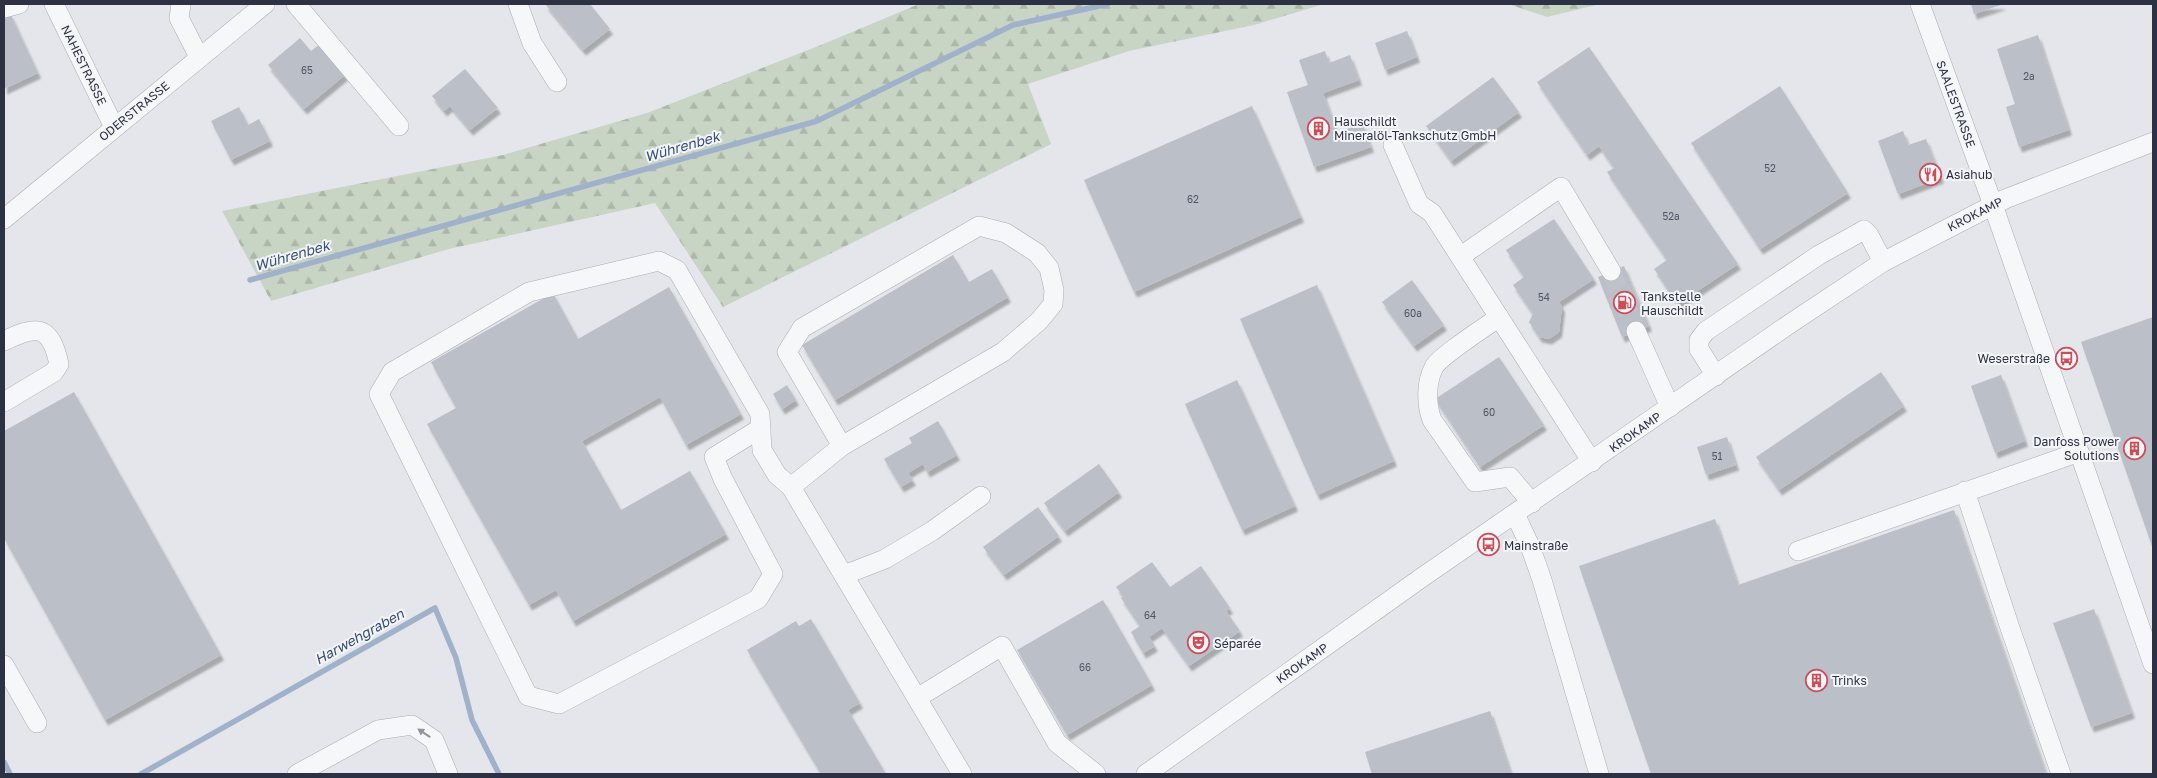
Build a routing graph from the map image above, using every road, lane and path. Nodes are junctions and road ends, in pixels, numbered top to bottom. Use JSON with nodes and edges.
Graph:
{"nodes":[{"id":1,"x":19,"y":4,"type":"edge"},
{"id":2,"x":54,"y":4,"type":"edge"},
{"id":3,"x":181,"y":4,"type":"edge"},
{"id":4,"x":265,"y":4,"type":"edge"},
{"id":5,"x":296,"y":4,"type":"edge"},
{"id":6,"x":518,"y":4,"type":"edge"},
{"id":7,"x":1920,"y":4,"type":"edge"},
{"id":8,"x":4,"y":8,"type":"edge"},
{"id":9,"x":199,"y":57,"type":"junction"},
{"id":10,"x":557,"y":82,"type":"dead end"},
{"id":11,"x":399,"y":126,"type":"dead end"},
{"id":12,"x":114,"y":127,"type":"junction"},
{"id":13,"x":2153,"y":142,"type":"edge"},
{"id":14,"x":1393,"y":145,"type":"dead end"},
{"id":15,"x":1993,"y":205,"type":"junction"},
{"id":16,"x":4,"y":219,"type":"edge"},
{"id":17,"x":1461,"y":256,"type":"junction"},
{"id":18,"x":1883,"y":262,"type":"junction"},
{"id":19,"x":1611,"y":271,"type":"tunnel mouth"},
{"id":20,"x":1500,"y":317,"type":"junction"},
{"id":21,"x":1636,"y":331,"type":"tunnel mouth"},
{"id":22,"x":4,"y":341,"type":"edge"},
{"id":23,"x":1716,"y":376,"type":"junction"},
{"id":24,"x":4,"y":402,"type":"edge"},
{"id":25,"x":1670,"y":407,"type":"junction"},
{"id":26,"x":761,"y":428,"type":"junction"},
{"id":27,"x":842,"y":446,"type":"junction"},
{"id":28,"x":2079,"y":452,"type":"junction"},
{"id":29,"x":1592,"y":462,"type":"junction"},
{"id":30,"x":784,"y":481,"type":"junction"},
{"id":31,"x":1965,"y":491,"type":"junction"},
{"id":32,"x":981,"y":496,"type":"dead end"},
{"id":33,"x":1532,"y":503,"type":"junction"},
{"id":34,"x":1515,"y":514,"type":"junction"},
{"id":35,"x":1798,"y":551,"type":"dead end"},
{"id":36,"x":844,"y":576,"type":"junction"},
{"id":37,"x":2153,"y":664,"type":"edge"},
{"id":38,"x":4,"y":665,"type":"edge"},
{"id":39,"x":916,"y":698,"type":"junction"},
{"id":40,"x":37,"y":723,"type":"dead end"},
{"id":41,"x":297,"y":774,"type":"edge"},
{"id":42,"x":448,"y":774,"type":"edge"},
{"id":43,"x":962,"y":774,"type":"edge"},
{"id":44,"x":1096,"y":774,"type":"edge"},
{"id":45,"x":1146,"y":774,"type":"edge"},
{"id":46,"x":1599,"y":774,"type":"edge"},
{"id":47,"x":2061,"y":774,"type":"edge"}],
"edges":[{"from":1,"to":8,"type":"street"},
{"from":2,"to":12,"type":"street","name":"NAHESTRASSE"},
{"from":3,"to":9,"type":"street"},
{"from":4,"to":9,"type":"street","name":"ODERSTRASSE"},
{"from":5,"to":11,"type":"street"},
{"from":6,"to":10,"type":"street"},
{"from":7,"to":15,"type":"street","name":"SAALESTRASSE"},
{"from":9,"to":12,"type":"street","name":"ODERSTRASSE"},
{"from":12,"to":16,"type":"street","name":"ODERSTRASSE"},
{"from":13,"to":15,"type":"street","name":"KROKAMP"},
{"from":14,"to":17,"type":"street"},
{"from":15,"to":18,"type":"street","name":"KROKAMP"},
{"from":15,"to":28,"type":"street"},
{"from":17,"to":19,"type":"street"},
{"from":17,"to":20,"type":"street"},
{"from":18,"to":23,"type":"street","name":"KROKAMP"},
{"from":18,"to":23,"type":"street"},
{"from":20,"to":29,"type":"street"},
{"from":20,"to":33,"type":"street"},
{"from":21,"to":25,"type":"street"},
{"from":22,"to":24,"type":"street"},
{"from":23,"to":25,"type":"street","name":"KROKAMP"},
{"from":25,"to":29,"type":"street","name":"KROKAMP"},
{"from":26,"to":26,"type":"street"},
{"from":26,"to":30,"type":"street"},
{"from":27,"to":27,"type":"street"},
{"from":27,"to":30,"type":"street"},
{"from":28,"to":31,"type":"street"},
{"from":28,"to":37,"type":"street"},
{"from":29,"to":33,"type":"street","name":"KROKAMP"},
{"from":30,"to":36,"type":"street"},
{"from":31,"to":35,"type":"street"},
{"from":31,"to":47,"type":"street"},
{"from":32,"to":36,"type":"street"},
{"from":33,"to":34,"type":"street","name":"KROKAMP"},
{"from":34,"to":45,"type":"street","name":"KROKAMP"},
{"from":34,"to":46,"type":"street"},
{"from":36,"to":39,"type":"street"},
{"from":38,"to":40,"type":"street"},
{"from":39,"to":43,"type":"street"},
{"from":39,"to":44,"type":"street"},
{"from":42,"to":41,"type":"street","one_way":true}]}
